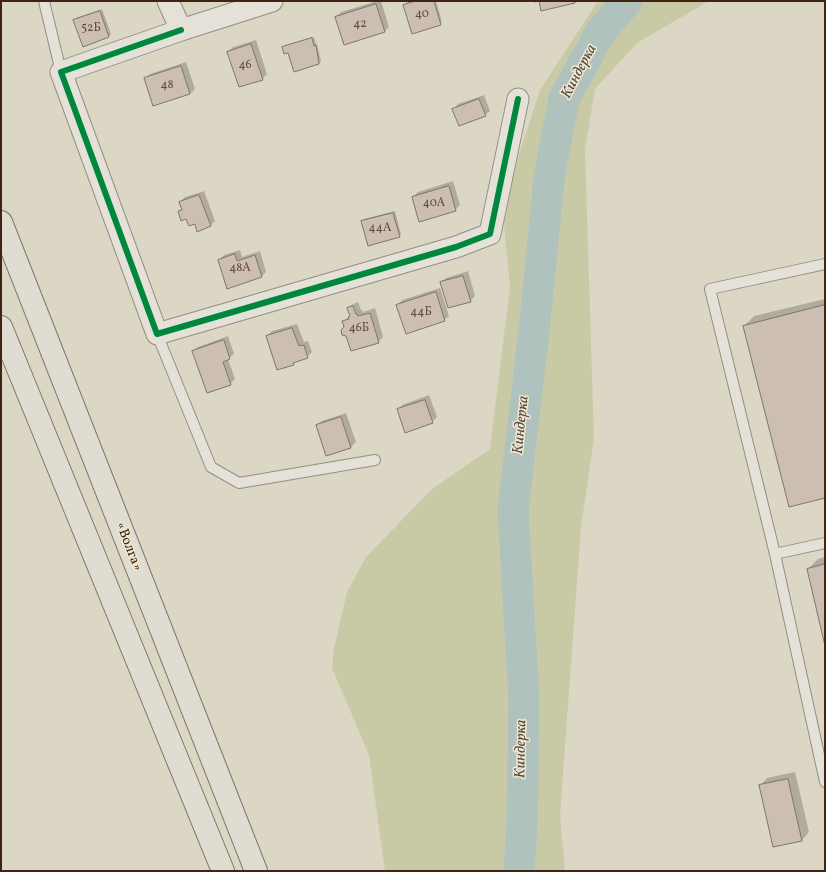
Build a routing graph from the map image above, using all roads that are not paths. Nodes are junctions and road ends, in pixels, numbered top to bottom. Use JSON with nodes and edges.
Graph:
{"nodes":[{"id":1,"x":44,"y":1,"type":"edge"},
{"id":2,"x":168,"y":1,"type":"edge"},
{"id":3,"x":272,"y":1,"type":"edge"},
{"id":4,"x":181,"y":30,"type":"junction"},
{"id":5,"x":61,"y":72,"type":"junction"},
{"id":6,"x":518,"y":99,"type":"dead end"},
{"id":7,"x":1,"y":222,"type":"edge"},
{"id":8,"x":825,"y":264,"type":"edge"},
{"id":9,"x":1,"y":327,"type":"edge"},
{"id":10,"x":157,"y":334,"type":"junction"},
{"id":11,"x":375,"y":460,"type":"dead end"},
{"id":12,"x":825,"y":543,"type":"edge"},
{"id":13,"x":775,"y":554,"type":"junction"},
{"id":14,"x":825,"y":782,"type":"edge"},
{"id":15,"x":223,"y":871,"type":"edge"},
{"id":16,"x":256,"y":871,"type":"edge"}],
"edges":[{"from":1,"to":5,"type":"lane"},
{"from":2,"to":4,"type":"street"},
{"from":3,"to":4,"type":"street"},
{"from":4,"to":5,"type":"street"},
{"from":5,"to":10,"type":"street"},
{"from":6,"to":10,"type":"street"},
{"from":7,"to":16,"type":"highway","name":"«Волга»"},
{"from":8,"to":13,"type":"lane"},
{"from":9,"to":15,"type":"highway"},
{"from":10,"to":11,"type":"lane"},
{"from":12,"to":13,"type":"lane"},
{"from":13,"to":14,"type":"lane"}]}
